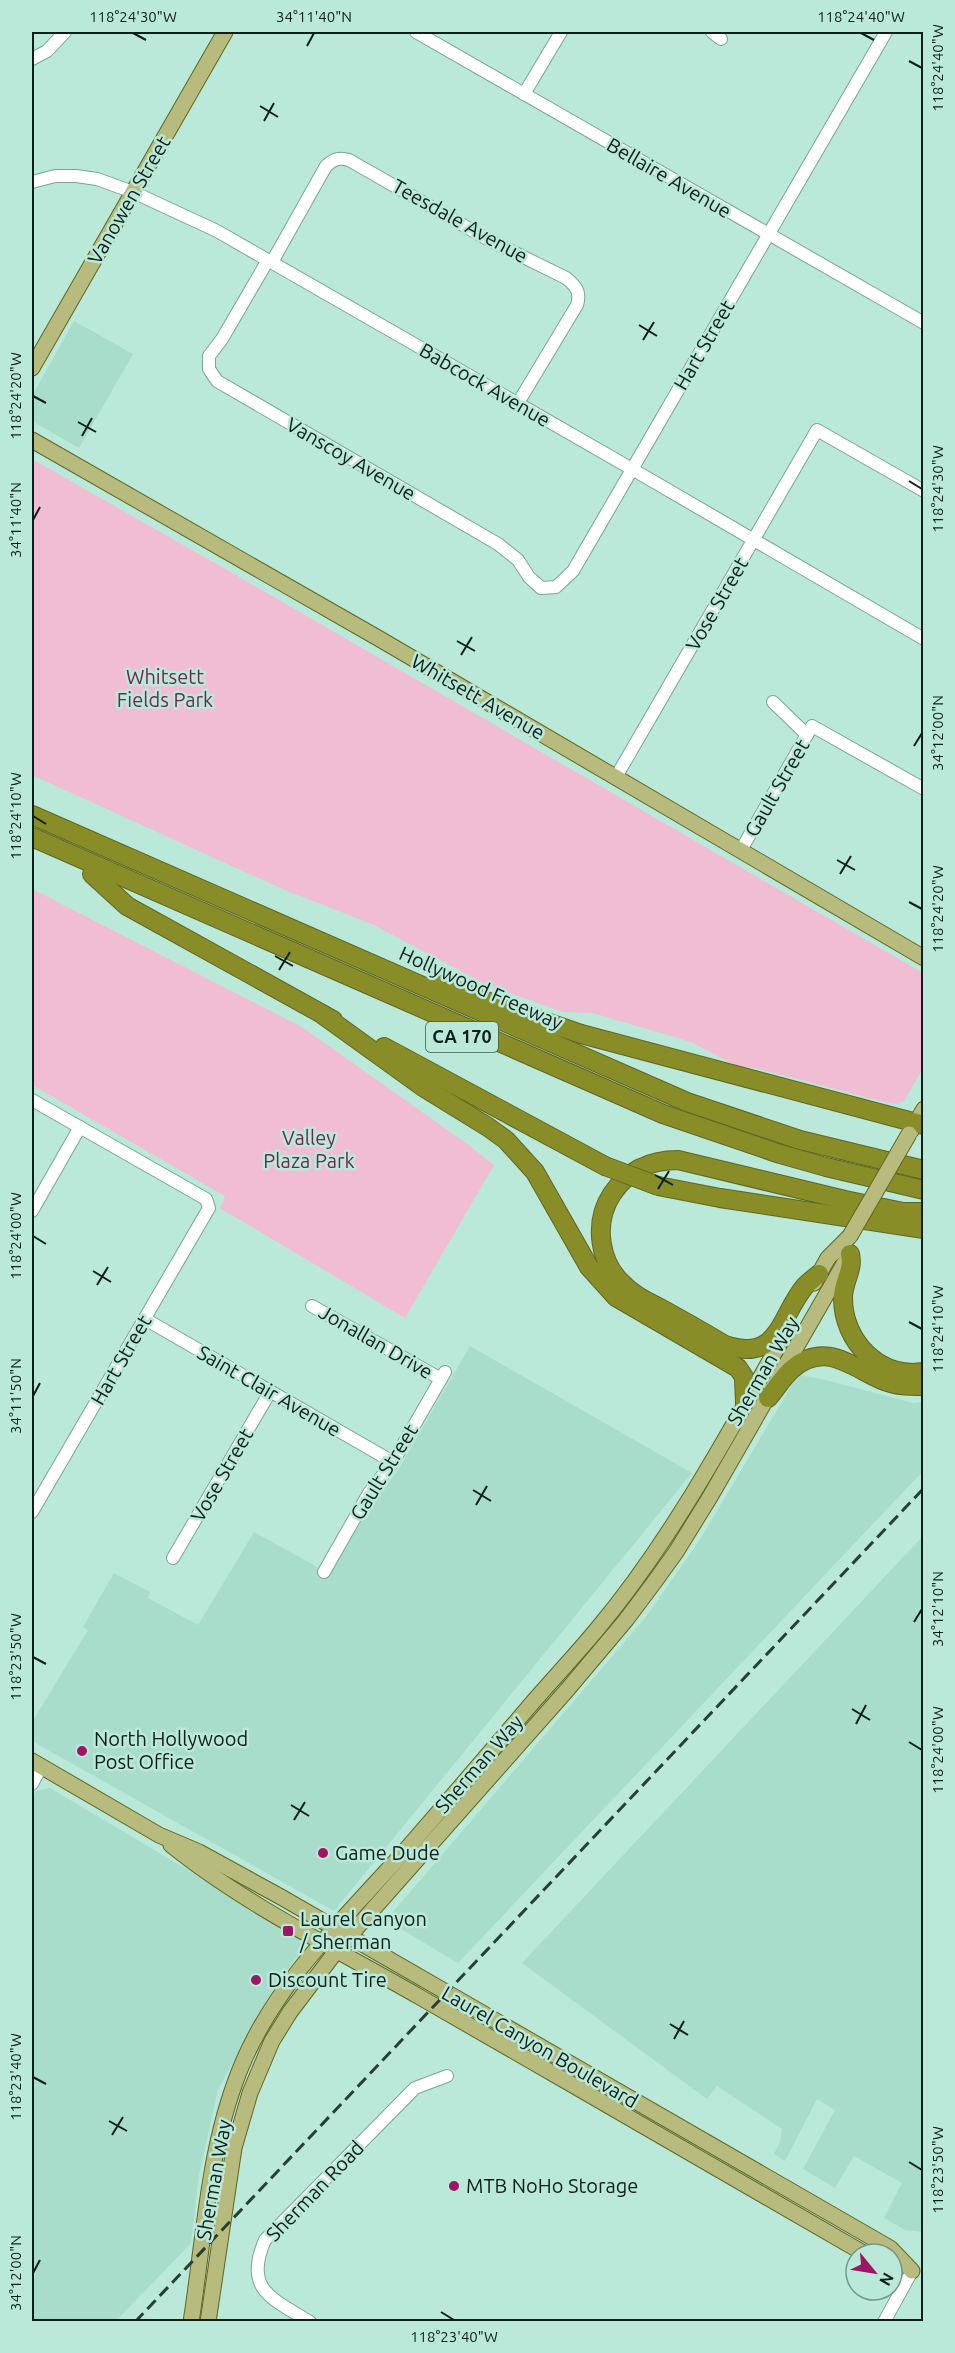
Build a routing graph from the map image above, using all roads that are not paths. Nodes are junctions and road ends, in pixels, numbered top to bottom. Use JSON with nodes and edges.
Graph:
{"nodes":[{"id":1,"x":65,"y":32,"type":"edge"},
{"id":2,"x":225,"y":32,"type":"edge"},
{"id":3,"x":416,"y":32,"type":"edge"},
{"id":4,"x":561,"y":32,"type":"edge"},
{"id":5,"x":886,"y":32,"type":"edge"},
{"id":6,"x":32,"y":59,"type":"edge"},
{"id":7,"x":524,"y":94,"type":"junction"},
{"id":8,"x":32,"y":182,"type":"edge"},
{"id":9,"x":133,"y":192,"type":"junction"},
{"id":10,"x":768,"y":234,"type":"junction"},
{"id":11,"x":270,"y":261,"type":"junction"},
{"id":12,"x":924,"y":323,"type":"edge"},
{"id":13,"x":32,"y":368,"type":"edge"},
{"id":14,"x":518,"y":403,"type":"junction"},
{"id":15,"x":32,"y":440,"type":"edge"},
{"id":16,"x":632,"y":469,"type":"junction"},
{"id":17,"x":924,"y":491,"type":"edge"},
{"id":18,"x":753,"y":541,"type":"junction"},
{"id":19,"x":498,"y":544,"type":"joint"},
{"id":20,"x":924,"y":639,"type":"edge"},
{"id":21,"x":773,"y":702,"type":"dead end"},
{"id":22,"x":810,"y":730,"type":"junction"},
{"id":23,"x":616,"y":777,"type":"junction"},
{"id":24,"x":924,"y":789,"type":"edge"},
{"id":25,"x":32,"y":816,"type":"edge"},
{"id":26,"x":32,"y":830,"type":"edge"},
{"id":27,"x":32,"y":837,"type":"edge"},
{"id":28,"x":32,"y":847,"type":"edge"},
{"id":29,"x":741,"y":850,"type":"junction"},
{"id":30,"x":92,"y":874,"type":"junction"},
{"id":31,"x":924,"y":958,"type":"edge"},
{"id":32,"x":364,"y":962,"type":"junction"},
{"id":33,"x":323,"y":1015,"type":"junction"},
{"id":34,"x":32,"y":1100,"type":"edge"},
{"id":35,"x":918,"y":1123,"type":"edge"},
{"id":36,"x":80,"y":1127,"type":"junction"},
{"id":37,"x":924,"y":1170,"type":"edge"},
{"id":38,"x":924,"y":1181,"type":"edge"},
{"id":39,"x":924,"y":1190,"type":"edge"},
{"id":40,"x":924,"y":1199,"type":"edge"},
{"id":41,"x":32,"y":1210,"type":"edge"},
{"id":42,"x":924,"y":1212,"type":"edge"},
{"id":43,"x":924,"y":1229,"type":"edge"},
{"id":44,"x":850,"y":1245,"type":"junction"},
{"id":45,"x":819,"y":1274,"type":"junction"},
{"id":46,"x":312,"y":1306,"type":"dead end"},
{"id":47,"x":145,"y":1319,"type":"junction"},
{"id":48,"x":924,"y":1372,"type":"edge"},
{"id":49,"x":443,"y":1376,"type":"joint"},
{"id":50,"x":924,"y":1386,"type":"edge"},
{"id":51,"x":270,"y":1392,"type":"junction"},
{"id":52,"x":768,"y":1398,"type":"junction"},
{"id":53,"x":745,"y":1403,"type":"junction"},
{"id":54,"x":393,"y":1462,"type":"junction"},
{"id":55,"x":32,"y":1512,"type":"edge"},
{"id":56,"x":671,"y":1530,"type":"junction"},
{"id":57,"x":683,"y":1540,"type":"junction"},
{"id":58,"x":173,"y":1558,"type":"dead end"},
{"id":59,"x":324,"y":1572,"type":"dead end"},
{"id":60,"x":636,"y":1579,"type":"junction"},
{"id":61,"x":649,"y":1590,"type":"junction"},
{"id":62,"x":614,"y":1608,"type":"junction"},
{"id":63,"x":626,"y":1620,"type":"junction"},
{"id":64,"x":36,"y":1764,"type":"edge"},
{"id":65,"x":470,"y":1775,"type":"junction"},
{"id":66,"x":32,"y":1784,"type":"edge"},
{"id":67,"x":482,"y":1786,"type":"junction"},
{"id":68,"x":159,"y":1836,"type":"junction"},
{"id":69,"x":334,"y":1927,"type":"junction"},
{"id":70,"x":350,"y":1936,"type":"junction"},
{"id":71,"x":321,"y":1941,"type":"junction"},
{"id":72,"x":337,"y":1950,"type":"junction"},
{"id":73,"x":447,"y":2076,"type":"dead end"},
{"id":74,"x":700,"y":2139,"type":"junction"},
{"id":75,"x":693,"y":2154,"type":"junction"},
{"id":76,"x":845,"y":2242,"type":"edge"},
{"id":77,"x":918,"y":2274,"type":"edge"},
{"id":78,"x":191,"y":2322,"type":"edge"},
{"id":79,"x":208,"y":2322,"type":"edge"},
{"id":80,"x":310,"y":2322,"type":"edge"},
{"id":81,"x":884,"y":2322,"type":"edge"}],
"edges":[{"from":1,"to":6,"type":"street"},
{"from":2,"to":9,"type":"main road","name":"Vanowen Street"},
{"from":3,"to":7,"type":"street","name":"Bellaire Avenue"},
{"from":4,"to":7,"type":"street"},
{"from":5,"to":10,"type":"street","name":"Hart Street"},
{"from":7,"to":10,"type":"street","name":"Bellaire Avenue"},
{"from":8,"to":9,"type":"street","name":"Babcock Avenue"},
{"from":9,"to":11,"type":"street","name":"Babcock Avenue"},
{"from":9,"to":13,"type":"main road","name":"Vanowen Street"},
{"from":10,"to":12,"type":"street","name":"Bellaire Avenue"},
{"from":10,"to":16,"type":"street","name":"Hart Street"},
{"from":11,"to":14,"type":"street","name":"Babcock Avenue"},
{"from":11,"to":14,"type":"street","name":"Teesdale Avenue"},
{"from":11,"to":19,"type":"street","name":"Vanscoy Avenue"},
{"from":14,"to":16,"type":"street","name":"Babcock Avenue"},
{"from":15,"to":23,"type":"main road","name":"Whitsett Avenue"},
{"from":16,"to":18,"type":"street","name":"Babcock Avenue"},
{"from":16,"to":19,"type":"street","name":"Hart Street"},
{"from":17,"to":18,"type":"street","name":"Vose Street"},
{"from":18,"to":20,"type":"street","name":"Babcock Avenue"},
{"from":18,"to":23,"type":"street","name":"Vose Street"},
{"from":21,"to":22,"type":"street"},
{"from":22,"to":24,"type":"street"},
{"from":22,"to":29,"type":"street","name":"Gault Street"},
{"from":23,"to":29,"type":"main road","name":"Whitsett Avenue"},
{"from":25,"to":32,"type":"highway","name":"Hollywood Freeway","number":"CA 170"},
{"from":26,"to":38,"type":"highway"},
{"from":27,"to":39,"type":"highway"},
{"from":28,"to":30,"type":"highway","number":"CA 170"},
{"from":29,"to":31,"type":"main road","name":"Whitsett Avenue"},
{"from":30,"to":33,"type":"highway"},
{"from":30,"to":40,"type":"highway","number":"CA 170"},
{"from":32,"to":35,"type":"highway"},
{"from":32,"to":37,"type":"highway","name":"Hollywood Freeway","number":"CA 170"},
{"from":33,"to":43,"type":"highway","bridge":true},
{"from":33,"to":53,"type":"highway"},
{"from":34,"to":36,"type":"street"},
{"from":35,"to":44,"type":"main road","name":"Sherman Way","bridge":true},
{"from":36,"to":41,"type":"street"},
{"from":36,"to":47,"type":"street","name":"Hart Street"},
{"from":42,"to":45,"type":"highway"},
{"from":44,"to":45,"type":"main road","name":"Sherman Way"},
{"from":44,"to":48,"type":"highway"},
{"from":44,"to":52,"type":"main road","name":"Sherman Way"},
{"from":45,"to":53,"type":"main road","name":"Sherman Way"},
{"from":46,"to":49,"type":"street","name":"Jonallan Drive"},
{"from":47,"to":51,"type":"street","name":"Saint Clair Avenue"},
{"from":47,"to":55,"type":"street","name":"Hart Street"},
{"from":49,"to":54,"type":"street","name":"Gault Street"},
{"from":50,"to":52,"type":"highway"},
{"from":51,"to":54,"type":"street","name":"Saint Clair Avenue"},
{"from":51,"to":58,"type":"street","name":"Vose Street"},
{"from":52,"to":57,"type":"main road","name":"Sherman Way"},
{"from":53,"to":56,"type":"main road","name":"Sherman Way"},
{"from":54,"to":59,"type":"street","name":"Gault Street"},
{"from":56,"to":57,"type":"main road"},
{"from":56,"to":60,"type":"main road","name":"Sherman Way"},
{"from":57,"to":61,"type":"main road","name":"Sherman Way"},
{"from":60,"to":61,"type":"main road"},
{"from":60,"to":62,"type":"main road","name":"Sherman Way"},
{"from":61,"to":63,"type":"main road","name":"Sherman Way"},
{"from":62,"to":63,"type":"main road"},
{"from":62,"to":65,"type":"main road","name":"Sherman Way"},
{"from":63,"to":67,"type":"main road","name":"Sherman Way"},
{"from":64,"to":66,"type":"street"},
{"from":64,"to":68,"type":"main road","name":"Laurel Canyon Boulevard"},
{"from":65,"to":67,"type":"main road"},
{"from":65,"to":69,"type":"main road","name":"Sherman Way"},
{"from":67,"to":70,"type":"main road","name":"Sherman Way"},
{"from":68,"to":69,"type":"main road","name":"Laurel Canyon Boulevard"},
{"from":68,"to":71,"type":"main road","name":"Laurel Canyon Boulevard"},
{"from":69,"to":70,"type":"main road","name":"Laurel Canyon Boulevard"},
{"from":69,"to":71,"type":"main road","name":"Sherman Way"},
{"from":70,"to":72,"type":"main road","name":"Sherman Way"},
{"from":70,"to":74,"type":"main road","name":"Laurel Canyon Boulevard"},
{"from":71,"to":72,"type":"main road","name":"Laurel Canyon Boulevard"},
{"from":71,"to":78,"type":"main road","name":"Sherman Way"},
{"from":72,"to":75,"type":"main road","name":"Laurel Canyon Boulevard"},
{"from":72,"to":79,"type":"main road","name":"Sherman Way"},
{"from":73,"to":80,"type":"street","name":"Sherman Road"},
{"from":74,"to":75,"type":"main road"},
{"from":74,"to":77,"type":"main road","name":"Laurel Canyon Boulevard"},
{"from":75,"to":76,"type":"main road","name":"Laurel Canyon Boulevard"},
{"from":77,"to":81,"type":"street"}]}
